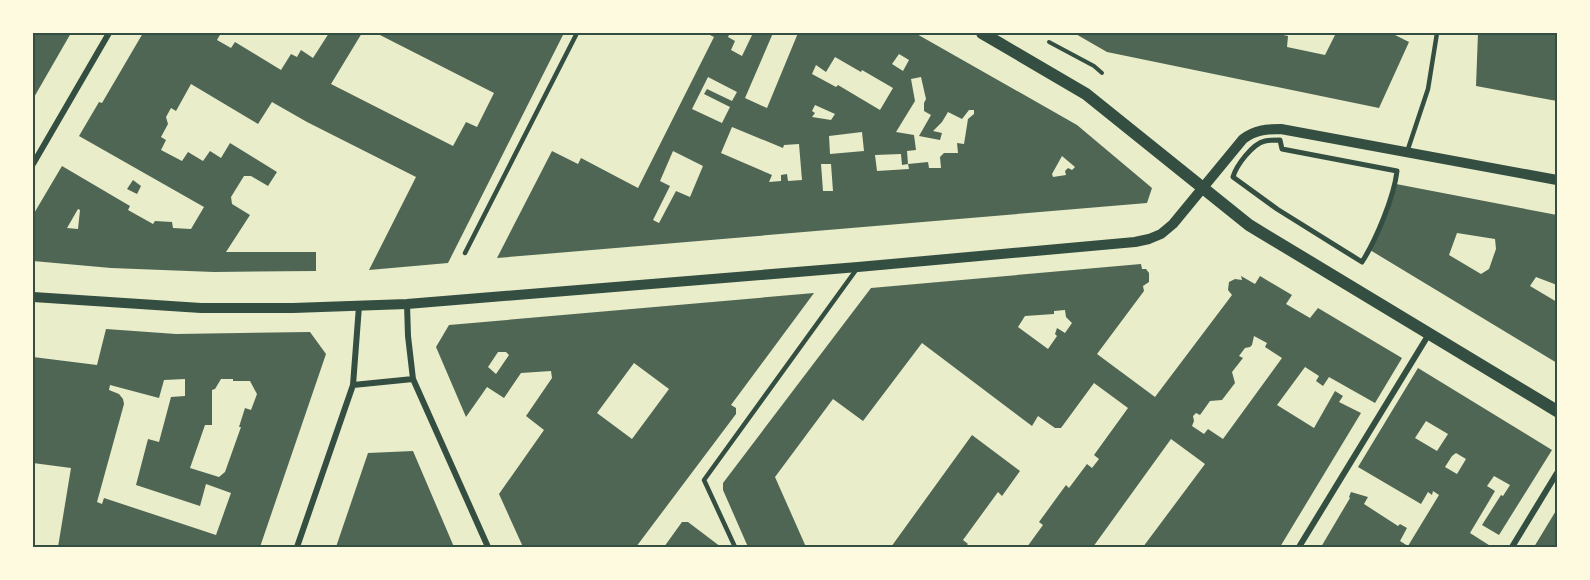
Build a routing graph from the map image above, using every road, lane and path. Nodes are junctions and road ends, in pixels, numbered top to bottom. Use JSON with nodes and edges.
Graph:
{"nodes":[{"id":1,"x":110,"y":33,"type":"edge"},
{"id":2,"x":577,"y":33,"type":"edge"},
{"id":3,"x":981,"y":33,"type":"edge"},
{"id":4,"x":1437,"y":33,"type":"edge"},
{"id":5,"x":1043,"y":39,"type":"dead end"},
{"id":6,"x":1094,"y":66,"type":"dead end"},
{"id":7,"x":1280,"y":140,"type":"joint"},
{"id":8,"x":1407,"y":152,"type":"junction"},
{"id":9,"x":33,"y":164,"type":"edge"},
{"id":10,"x":1557,"y":180,"type":"edge"},
{"id":11,"x":1203,"y":187,"type":"junction"},
{"id":12,"x":465,"y":253,"type":"dead end"},
{"id":13,"x":858,"y":267,"type":"junction"},
{"id":14,"x":33,"y":297,"type":"edge"},
{"id":15,"x":407,"y":304,"type":"junction"},
{"id":16,"x":359,"y":306,"type":"junction"},
{"id":17,"x":1429,"y":334,"type":"junction"},
{"id":18,"x":413,"y":379,"type":"junction"},
{"id":19,"x":352,"y":385,"type":"junction"},
{"id":20,"x":1557,"y":411,"type":"edge"},
{"id":21,"x":1557,"y":473,"type":"edge"},
{"id":22,"x":297,"y":547,"type":"edge"},
{"id":23,"x":488,"y":547,"type":"edge"},
{"id":24,"x":735,"y":547,"type":"edge"},
{"id":25,"x":1299,"y":547,"type":"edge"},
{"id":26,"x":1512,"y":547,"type":"edge"}],
"edges":[{"from":1,"to":9,"type":"street"},
{"from":2,"to":12,"type":"lane"},
{"from":3,"to":11,"type":"main road"},
{"from":4,"to":8,"type":"lane"},
{"from":5,"to":6,"type":"path"},
{"from":7,"to":7,"type":"street"},
{"from":8,"to":10,"type":"street"},
{"from":8,"to":11,"type":"street"},
{"from":11,"to":13,"type":"street"},
{"from":11,"to":17,"type":"main road"},
{"from":13,"to":15,"type":"street"},
{"from":13,"to":24,"type":"lane"},
{"from":14,"to":16,"type":"street"},
{"from":15,"to":16,"type":"street"},
{"from":15,"to":18,"type":"street"},
{"from":16,"to":19,"type":"street"},
{"from":17,"to":20,"type":"main road"},
{"from":17,"to":25,"type":"street"},
{"from":18,"to":19,"type":"street"},
{"from":18,"to":23,"type":"street"},
{"from":19,"to":22,"type":"street"},
{"from":21,"to":26,"type":"street"}]}
